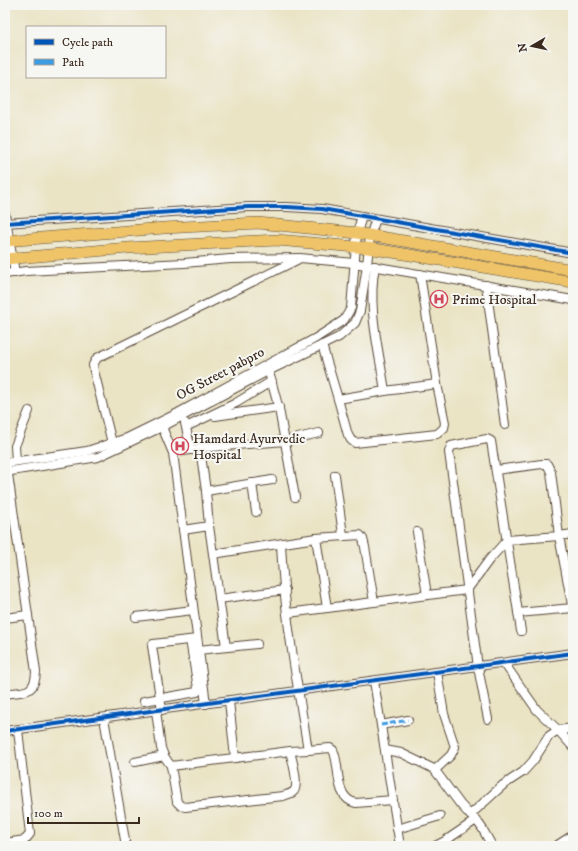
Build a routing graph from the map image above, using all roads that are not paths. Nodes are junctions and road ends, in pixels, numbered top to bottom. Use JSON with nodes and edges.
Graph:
{"nodes":[{"id":1,"x":5,"y":214,"type":"edge"},
{"id":2,"x":362,"y":216,"type":"junction"},
{"id":3,"x":376,"y":219,"type":"junction"},
{"id":4,"x":6,"y":223,"type":"edge"},
{"id":5,"x":357,"y":233,"type":"junction"},
{"id":6,"x":370,"y":236,"type":"junction"},
{"id":7,"x":8,"y":241,"type":"edge"},
{"id":8,"x":356,"y":247,"type":"junction"},
{"id":9,"x":368,"y":248,"type":"junction"},
{"id":10,"x":573,"y":253,"type":"edge"},
{"id":11,"x":300,"y":258,"type":"junction"},
{"id":12,"x":9,"y":259,"type":"edge"},
{"id":13,"x":354,"y":263,"type":"junction"},
{"id":14,"x":371,"y":266,"type":"junction"},
{"id":15,"x":573,"y":270,"type":"edge"},
{"id":16,"x":15,"y":273,"type":"junction"},
{"id":17,"x":5,"y":274,"type":"edge"},
{"id":18,"x":420,"y":274,"type":"junction"},
{"id":19,"x":573,"y":282,"type":"edge"},
{"id":20,"x":486,"y":285,"type":"junction"},
{"id":21,"x":573,"y":300,"type":"edge"},
{"id":22,"x":322,"y":345,"type":"junction"},
{"id":23,"x":268,"y":367,"type":"junction"},
{"id":24,"x":272,"y":381,"type":"junction"},
{"id":25,"x":437,"y":384,"type":"junction"},
{"id":26,"x":385,"y":391,"type":"junction"},
{"id":27,"x":338,"y":399,"type":"junction"},
{"id":28,"x":279,"y":407,"type":"junction"},
{"id":29,"x":28,"y":411,"type":"dead end"},
{"id":30,"x":183,"y":416,"type":"junction"},
{"id":31,"x":208,"y":417,"type":"junction"},
{"id":32,"x":505,"y":425,"type":"dead end"},
{"id":33,"x":162,"y":427,"type":"junction"},
{"id":34,"x":186,"y":428,"type":"junction"},
{"id":35,"x":319,"y":433,"type":"dead end"},
{"id":36,"x":285,"y":441,"type":"junction"},
{"id":37,"x":112,"y":443,"type":"junction"},
{"id":38,"x":196,"y":449,"type":"junction"},
{"id":39,"x":173,"y":453,"type":"junction"},
{"id":40,"x":16,"y":461,"type":"junction"},
{"id":41,"x":6,"y":463,"type":"edge"},
{"id":42,"x":496,"y":470,"type":"junction"},
{"id":43,"x":6,"y":472,"type":"edge"},
{"id":44,"x":335,"y":475,"type":"dead end"},
{"id":45,"x":272,"y":480,"type":"dead end"},
{"id":46,"x":252,"y":483,"type":"junction"},
{"id":47,"x":206,"y":491,"type":"junction"},
{"id":48,"x":295,"y":497,"type":"dead end"},
{"id":49,"x":256,"y":512,"type":"dead end"},
{"id":50,"x":209,"y":526,"type":"junction"},
{"id":51,"x":183,"y":530,"type":"junction"},
{"id":52,"x":417,"y":532,"type":"dead end"},
{"id":53,"x":573,"y":534,"type":"edge"},
{"id":54,"x":343,"y":535,"type":"junction"},
{"id":55,"x":559,"y":536,"type":"junction"},
{"id":56,"x":316,"y":538,"type":"junction"},
{"id":57,"x":507,"y":540,"type":"junction"},
{"id":58,"x":281,"y":544,"type":"junction"},
{"id":59,"x":213,"y":554,"type":"junction"},
{"id":60,"x":285,"y":590,"type":"junction"},
{"id":61,"x":467,"y":590,"type":"junction"},
{"id":62,"x":427,"y":595,"type":"junction"},
{"id":63,"x":219,"y":599,"type":"junction"},
{"id":64,"x":374,"y":602,"type":"junction"},
{"id":65,"x":327,"y":608,"type":"junction"},
{"id":66,"x":573,"y":609,"type":"edge"},
{"id":67,"x":193,"y":610,"type":"junction"},
{"id":68,"x":288,"y":613,"type":"junction"},
{"id":69,"x":518,"y":613,"type":"junction"},
{"id":70,"x":28,"y":615,"type":"junction"},
{"id":71,"x":136,"y":617,"type":"dead end"},
{"id":72,"x":5,"y":618,"type":"edge"},
{"id":73,"x":521,"y":631,"type":"dead end"},
{"id":74,"x":194,"y":640,"type":"junction"},
{"id":75,"x":257,"y":644,"type":"dead end"},
{"id":76,"x":226,"y":647,"type":"junction"},
{"id":77,"x":198,"y":650,"type":"junction"},
{"id":78,"x":573,"y":653,"type":"edge"},
{"id":79,"x":504,"y":663,"type":"junction"},
{"id":80,"x":478,"y":666,"type":"junction"},
{"id":81,"x":437,"y":672,"type":"junction"},
{"id":82,"x":374,"y":680,"type":"junction"},
{"id":83,"x":299,"y":691,"type":"junction"},
{"id":84,"x":5,"y":694,"type":"edge"},
{"id":85,"x":161,"y":699,"type":"junction"},
{"id":86,"x":144,"y":701,"type":"dead end"},
{"id":87,"x":229,"y":701,"type":"junction"},
{"id":88,"x":206,"y":704,"type":"junction"},
{"id":89,"x":159,"y":710,"type":"junction"},
{"id":90,"x":104,"y":718,"type":"junction"},
{"id":91,"x":488,"y":719,"type":"dead end"},
{"id":92,"x":408,"y":720,"type":"dead end"},
{"id":93,"x":381,"y":725,"type":"junction"},
{"id":94,"x":573,"y":728,"type":"edge"},
{"id":95,"x":18,"y":730,"type":"junction"},
{"id":96,"x":558,"y":730,"type":"junction"},
{"id":97,"x":5,"y":732,"type":"edge"},
{"id":98,"x":573,"y":747,"type":"edge"},
{"id":99,"x":308,"y":750,"type":"junction"},
{"id":100,"x":385,"y":750,"type":"junction"},
{"id":101,"x":290,"y":751,"type":"junction"},
{"id":102,"x":164,"y":756,"type":"junction"},
{"id":103,"x":235,"y":758,"type":"junction"},
{"id":104,"x":135,"y":762,"type":"dead end"},
{"id":105,"x":171,"y":766,"type":"junction"},
{"id":106,"x":435,"y":770,"type":"junction"},
{"id":107,"x":393,"y":800,"type":"junction"},
{"id":108,"x":440,"y":816,"type":"dead end"},
{"id":109,"x":473,"y":817,"type":"junction"},
{"id":110,"x":397,"y":829,"type":"junction"},
{"id":111,"x":573,"y":835,"type":"edge"},
{"id":112,"x":5,"y":843,"type":"edge"},
{"id":113,"x":126,"y":846,"type":"edge"},
{"id":114,"x":400,"y":846,"type":"edge"},
{"id":115,"x":435,"y":846,"type":"edge"},
{"id":116,"x":492,"y":846,"type":"edge"},
{"id":117,"x":556,"y":846,"type":"edge"}],
"edges":[{"from":1,"to":4,"type":"street"},
{"from":2,"to":3,"type":"street"},
{"from":2,"to":4,"type":"street"},
{"from":2,"to":5,"type":"street","name":"OG Street pabpro"},
{"from":3,"to":6,"type":"street","name":"OG Street pabpro"},
{"from":3,"to":10,"type":"street"},
{"from":4,"to":7,"type":"street"},
{"from":5,"to":6,"type":"main road"},
{"from":5,"to":7,"type":"main road"},
{"from":5,"to":8,"type":"street","name":"OG Street pabpro"},
{"from":6,"to":9,"type":"street","name":"OG Street pabpro"},
{"from":6,"to":15,"type":"main road"},
{"from":7,"to":12,"type":"street"},
{"from":8,"to":9,"type":"main road"},
{"from":8,"to":12,"type":"main road"},
{"from":8,"to":13,"type":"street","name":"OG Street pabpro"},
{"from":9,"to":14,"type":"street","name":"OG Street pabpro"},
{"from":9,"to":19,"type":"main road"},
{"from":11,"to":13,"type":"street"},
{"from":11,"to":16,"type":"street"},
{"from":11,"to":37,"type":"street"},
{"from":12,"to":16,"type":"street"},
{"from":13,"to":14,"type":"street"},
{"from":13,"to":23,"type":"street","name":"OG Street pabpro"},
{"from":14,"to":18,"type":"street"},
{"from":14,"to":22,"type":"street","name":"OG Street pabpro"},
{"from":14,"to":26,"type":"street"},
{"from":16,"to":17,"type":"street"},
{"from":18,"to":20,"type":"street"},
{"from":18,"to":25,"type":"street"},
{"from":20,"to":21,"type":"street"},
{"from":20,"to":32,"type":"street"},
{"from":22,"to":23,"type":"street","name":"OG Street pabpro"},
{"from":22,"to":27,"type":"street"},
{"from":23,"to":24,"type":"street"},
{"from":23,"to":30,"type":"street","name":"OG Street pabpro"},
{"from":23,"to":37,"type":"street","name":"OG Street pabpro"},
{"from":24,"to":28,"type":"street"},
{"from":24,"to":31,"type":"street"},
{"from":25,"to":26,"type":"street"},
{"from":25,"to":27,"type":"street"},
{"from":26,"to":27,"type":"street"},
{"from":28,"to":31,"type":"street"},
{"from":28,"to":36,"type":"street"},
{"from":29,"to":40,"type":"street"},
{"from":30,"to":33,"type":"street","name":"OG Street pabpro"},
{"from":30,"to":34,"type":"street"},
{"from":31,"to":34,"type":"street"},
{"from":33,"to":39,"type":"street"},
{"from":33,"to":43,"type":"street","name":"OG Street pabpro"},
{"from":34,"to":38,"type":"street"},
{"from":35,"to":36,"type":"street"},
{"from":36,"to":38,"type":"street"},
{"from":36,"to":48,"type":"street"},
{"from":37,"to":40,"type":"street","name":"OG Street pabpro"},
{"from":38,"to":39,"type":"street"},
{"from":38,"to":47,"type":"street"},
{"from":39,"to":51,"type":"street"},
{"from":40,"to":41,"type":"street","name":"OG Street pabpro"},
{"from":41,"to":43,"type":"street"},
{"from":42,"to":55,"type":"street"},
{"from":42,"to":57,"type":"street"},
{"from":42,"to":61,"type":"street"},
{"from":43,"to":70,"type":"street"},
{"from":44,"to":54,"type":"street"},
{"from":45,"to":46,"type":"street"},
{"from":46,"to":47,"type":"street"},
{"from":46,"to":49,"type":"street"},
{"from":47,"to":50,"type":"street"},
{"from":50,"to":51,"type":"street"},
{"from":50,"to":59,"type":"street"},
{"from":51,"to":67,"type":"street"},
{"from":52,"to":62,"type":"street"},
{"from":53,"to":55,"type":"street"},
{"from":54,"to":56,"type":"street"},
{"from":54,"to":64,"type":"street"},
{"from":55,"to":57,"type":"street"},
{"from":55,"to":66,"type":"street"},
{"from":56,"to":58,"type":"street"},
{"from":56,"to":65,"type":"street"},
{"from":57,"to":61,"type":"street"},
{"from":57,"to":69,"type":"street"},
{"from":58,"to":59,"type":"street"},
{"from":58,"to":60,"type":"street"},
{"from":59,"to":63,"type":"street"},
{"from":60,"to":63,"type":"street"},
{"from":60,"to":68,"type":"street"},
{"from":61,"to":62,"type":"street"},
{"from":61,"to":80,"type":"street"},
{"from":62,"to":64,"type":"street"},
{"from":63,"to":76,"type":"street"},
{"from":64,"to":65,"type":"street"},
{"from":65,"to":68,"type":"street"},
{"from":66,"to":69,"type":"street"},
{"from":67,"to":71,"type":"street"},
{"from":67,"to":74,"type":"street"},
{"from":68,"to":83,"type":"street"},
{"from":69,"to":73,"type":"street"},
{"from":70,"to":72,"type":"street"},
{"from":70,"to":84,"type":"street"},
{"from":74,"to":77,"type":"street"},
{"from":74,"to":85,"type":"street"},
{"from":74,"to":85,"type":"street"},
{"from":75,"to":76,"type":"street"},
{"from":76,"to":77,"type":"street"},
{"from":77,"to":88,"type":"street"},
{"from":78,"to":79,"type":"street"},
{"from":79,"to":80,"type":"street"},
{"from":79,"to":96,"type":"street"},
{"from":80,"to":81,"type":"street"},
{"from":80,"to":91,"type":"street"},
{"from":81,"to":82,"type":"street"},
{"from":81,"to":106,"type":"street"},
{"from":82,"to":83,"type":"street"},
{"from":82,"to":93,"type":"street"},
{"from":83,"to":87,"type":"street"},
{"from":83,"to":99,"type":"street"},
{"from":85,"to":86,"type":"street"},
{"from":85,"to":89,"type":"street"},
{"from":87,"to":88,"type":"street"},
{"from":87,"to":103,"type":"street"},
{"from":88,"to":89,"type":"street"},
{"from":89,"to":90,"type":"street"},
{"from":89,"to":102,"type":"street"},
{"from":90,"to":95,"type":"street"},
{"from":90,"to":113,"type":"street"},
{"from":92,"to":93,"type":"street"},
{"from":93,"to":100,"type":"street"},
{"from":94,"to":96,"type":"street"},
{"from":95,"to":97,"type":"street"},
{"from":95,"to":112,"type":"street"},
{"from":96,"to":98,"type":"street"},
{"from":96,"to":109,"type":"street"},
{"from":99,"to":101,"type":"street"},
{"from":99,"to":107,"type":"street"},
{"from":100,"to":106,"type":"street"},
{"from":100,"to":107,"type":"street"},
{"from":101,"to":103,"type":"street"},
{"from":101,"to":105,"type":"street"},
{"from":102,"to":104,"type":"street"},
{"from":102,"to":105,"type":"street"},
{"from":103,"to":105,"type":"street"},
{"from":106,"to":109,"type":"street"},
{"from":107,"to":110,"type":"street"},
{"from":108,"to":110,"type":"street"},
{"from":109,"to":115,"type":"street"},
{"from":109,"to":116,"type":"street"},
{"from":110,"to":114,"type":"street"},
{"from":111,"to":117,"type":"street"}]}
